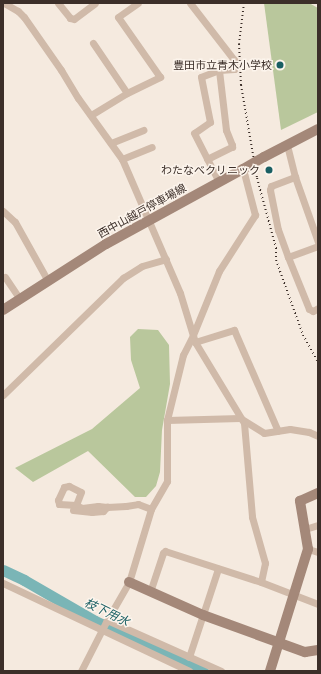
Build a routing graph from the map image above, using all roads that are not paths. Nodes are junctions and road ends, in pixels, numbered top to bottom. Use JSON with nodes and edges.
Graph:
{"nodes":[{"id":1,"x":4,"y":3,"type":"edge"},
{"id":2,"x":58,"y":3,"type":"edge"},
{"id":3,"x":95,"y":3,"type":"edge"},
{"id":4,"x":138,"y":3,"type":"edge"},
{"id":5,"x":190,"y":3,"type":"edge"},
{"id":6,"x":93,"y":43,"type":"dead end"},
{"id":7,"x":220,"y":70,"type":"junction"},
{"id":8,"x":127,"y":93,"type":"junction"},
{"id":9,"x":90,"y":115,"type":"junction"},
{"id":10,"x":318,"y":129,"type":"edge"},
{"id":11,"x":144,"y":130,"type":"dead end"},
{"id":12,"x":111,"y":143,"type":"junction"},
{"id":13,"x":287,"y":145,"type":"junction"},
{"id":14,"x":152,"y":147,"type":"dead end"},
{"id":15,"x":122,"y":159,"type":"junction"},
{"id":16,"x":207,"y":159,"type":"junction"},
{"id":17,"x":243,"y":169,"type":"junction"},
{"id":18,"x":295,"y":177,"type":"junction"},
{"id":19,"x":219,"y":182,"type":"junction"},
{"id":20,"x":3,"y":211,"type":"edge"},
{"id":21,"x":149,"y":219,"type":"junction"},
{"id":22,"x":318,"y":242,"type":"edge"},
{"id":23,"x":318,"y":246,"type":"edge"},
{"id":24,"x":288,"y":257,"type":"junction"},
{"id":25,"x":166,"y":259,"type":"junction"},
{"id":26,"x":5,"y":277,"type":"dead end"},
{"id":27,"x":48,"y":281,"type":"junction"},
{"id":28,"x":20,"y":298,"type":"junction"},
{"id":29,"x":318,"y":308,"type":"edge"},
{"id":30,"x":3,"y":310,"type":"edge"},
{"id":31,"x":193,"y":335,"type":"junction"},
{"id":32,"x":195,"y":342,"type":"junction"},
{"id":33,"x":3,"y":395,"type":"edge"},
{"id":34,"x":240,"y":418,"type":"junction"},
{"id":35,"x":167,"y":420,"type":"junction"},
{"id":36,"x":278,"y":431,"type":"junction"},
{"id":37,"x":318,"y":436,"type":"edge"},
{"id":38,"x":318,"y":493,"type":"edge"},
{"id":39,"x":74,"y":508,"type":"dead end"},
{"id":40,"x":151,"y":509,"type":"junction"},
{"id":41,"x":318,"y":525,"type":"edge"},
{"id":42,"x":305,"y":529,"type":"junction"},
{"id":43,"x":313,"y":550,"type":"edge"},
{"id":44,"x":218,"y":569,"type":"junction"},
{"id":45,"x":129,"y":582,"type":"junction"},
{"id":46,"x":261,"y":582,"type":"junction"},
{"id":47,"x":3,"y":583,"type":"edge"},
{"id":48,"x":150,"y":592,"type":"junction"},
{"id":49,"x":293,"y":594,"type":"junction"},
{"id":50,"x":318,"y":604,"type":"edge"},
{"id":51,"x":203,"y":615,"type":"junction"},
{"id":52,"x":107,"y":620,"type":"junction"},
{"id":53,"x":102,"y":629,"type":"junction"},
{"id":54,"x":277,"y":642,"type":"junction"},
{"id":55,"x":318,"y":650,"type":"edge"},
{"id":56,"x":189,"y":657,"type":"junction"},
{"id":57,"x":81,"y":671,"type":"edge"},
{"id":58,"x":188,"y":671,"type":"edge"},
{"id":59,"x":220,"y":671,"type":"edge"},
{"id":60,"x":270,"y":671,"type":"edge"}],
"edges":[{"from":1,"to":9,"type":"street"},
{"from":2,"to":3,"type":"street"},
{"from":4,"to":8,"type":"street"},
{"from":5,"to":7,"type":"street"},
{"from":6,"to":8,"type":"street"},
{"from":7,"to":16,"type":"street"},
{"from":7,"to":16,"type":"street"},
{"from":8,"to":9,"type":"street"},
{"from":9,"to":12,"type":"street"},
{"from":10,"to":13,"type":"street","name":"西中山越戸停車場線"},
{"from":11,"to":12,"type":"street"},
{"from":12,"to":15,"type":"street"},
{"from":13,"to":17,"type":"street","name":"西中山越戸停車場線","bridge":true},
{"from":13,"to":18,"type":"street"},
{"from":14,"to":15,"type":"street"},
{"from":15,"to":21,"type":"street"},
{"from":16,"to":19,"type":"street"},
{"from":17,"to":19,"type":"street","name":"西中山越戸停車場線"},
{"from":17,"to":31,"type":"street"},
{"from":18,"to":22,"type":"street"},
{"from":18,"to":24,"type":"street"},
{"from":19,"to":21,"type":"street","name":"西中山越戸停車場線"},
{"from":20,"to":27,"type":"street"},
{"from":21,"to":25,"type":"street"},
{"from":21,"to":27,"type":"street","name":"西中山越戸停車場線"},
{"from":23,"to":24,"type":"street"},
{"from":24,"to":29,"type":"street"},
{"from":25,"to":31,"type":"street"},
{"from":25,"to":33,"type":"street"},
{"from":26,"to":28,"type":"street"},
{"from":27,"to":28,"type":"street","name":"西中山越戸停車場線"},
{"from":28,"to":30,"type":"street","name":"西中山越戸停車場線"},
{"from":31,"to":32,"type":"street"},
{"from":31,"to":35,"type":"street"},
{"from":32,"to":34,"type":"street"},
{"from":32,"to":36,"type":"street"},
{"from":34,"to":35,"type":"street"},
{"from":34,"to":36,"type":"street"},
{"from":34,"to":46,"type":"street"},
{"from":35,"to":40,"type":"street"},
{"from":36,"to":37,"type":"street"},
{"from":38,"to":42,"type":"street"},
{"from":39,"to":40,"type":"street"},
{"from":40,"to":45,"type":"street"},
{"from":41,"to":42,"type":"street"},
{"from":42,"to":43,"type":"street"},
{"from":43,"to":49,"type":"street"},
{"from":44,"to":46,"type":"street"},
{"from":44,"to":48,"type":"street"},
{"from":44,"to":51,"type":"street"},
{"from":45,"to":48,"type":"street"},
{"from":45,"to":52,"type":"street"},
{"from":46,"to":49,"type":"street"},
{"from":47,"to":53,"type":"street"},
{"from":48,"to":51,"type":"street"},
{"from":49,"to":50,"type":"street"},
{"from":49,"to":54,"type":"street"},
{"from":51,"to":54,"type":"street"},
{"from":51,"to":56,"type":"street"},
{"from":52,"to":53,"type":"street"},
{"from":52,"to":56,"type":"street"},
{"from":53,"to":57,"type":"street"},
{"from":53,"to":58,"type":"street"},
{"from":54,"to":55,"type":"street"},
{"from":54,"to":60,"type":"street"},
{"from":56,"to":59,"type":"street"}]}
